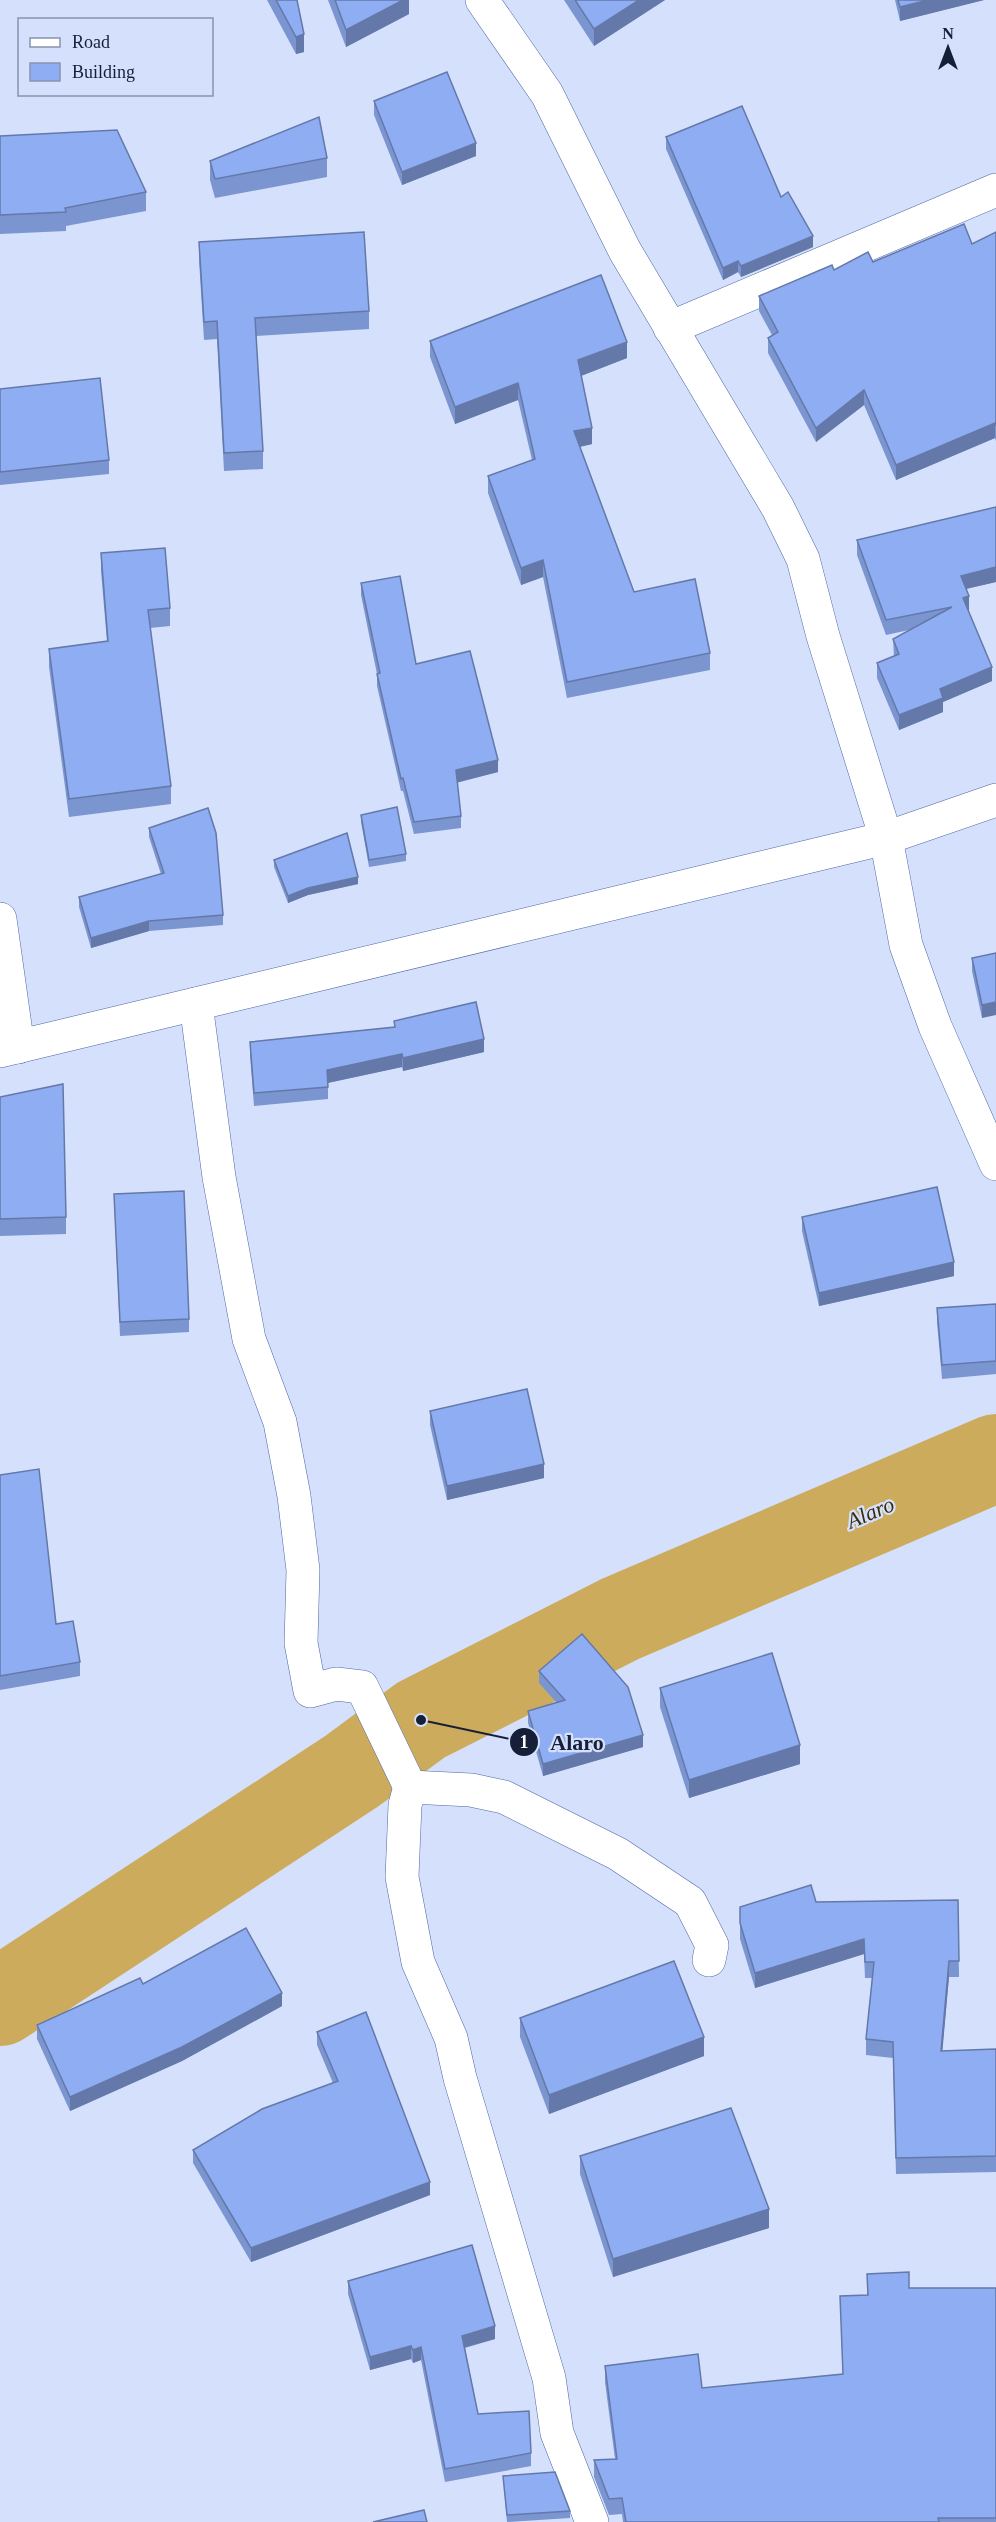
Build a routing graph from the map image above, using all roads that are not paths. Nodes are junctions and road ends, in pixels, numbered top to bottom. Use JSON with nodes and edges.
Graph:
{"nodes":[{"id":1,"x":482,"y":0,"type":"edge"},
{"id":2,"x":996,"y":190,"type":"edge"},
{"id":3,"x":670,"y":328,"type":"junction"},
{"id":4,"x":996,"y":800,"type":"edge"},
{"id":5,"x":886,"y":838,"type":"junction"},
{"id":6,"x":0,"y":919,"type":"edge"},
{"id":7,"x":196,"y":1004,"type":"junction"},
{"id":8,"x":9,"y":1049,"type":"edge"},
{"id":9,"x":996,"y":1164,"type":"edge"},
{"id":10,"x":410,"y":1787,"type":"junction"},
{"id":11,"x":709,"y":1960,"type":"dead end"},
{"id":12,"x":592,"y":2522,"type":"edge"}],
"edges":[{"from":1,"to":3,"type":"street"},
{"from":2,"to":3,"type":"street"},
{"from":3,"to":5,"type":"street"},
{"from":4,"to":5,"type":"street"},
{"from":5,"to":7,"type":"street"},
{"from":5,"to":9,"type":"street"},
{"from":6,"to":8,"type":"street"},
{"from":7,"to":8,"type":"street"},
{"from":7,"to":10,"type":"street"},
{"from":10,"to":11,"type":"street"},
{"from":10,"to":12,"type":"street"}]}
